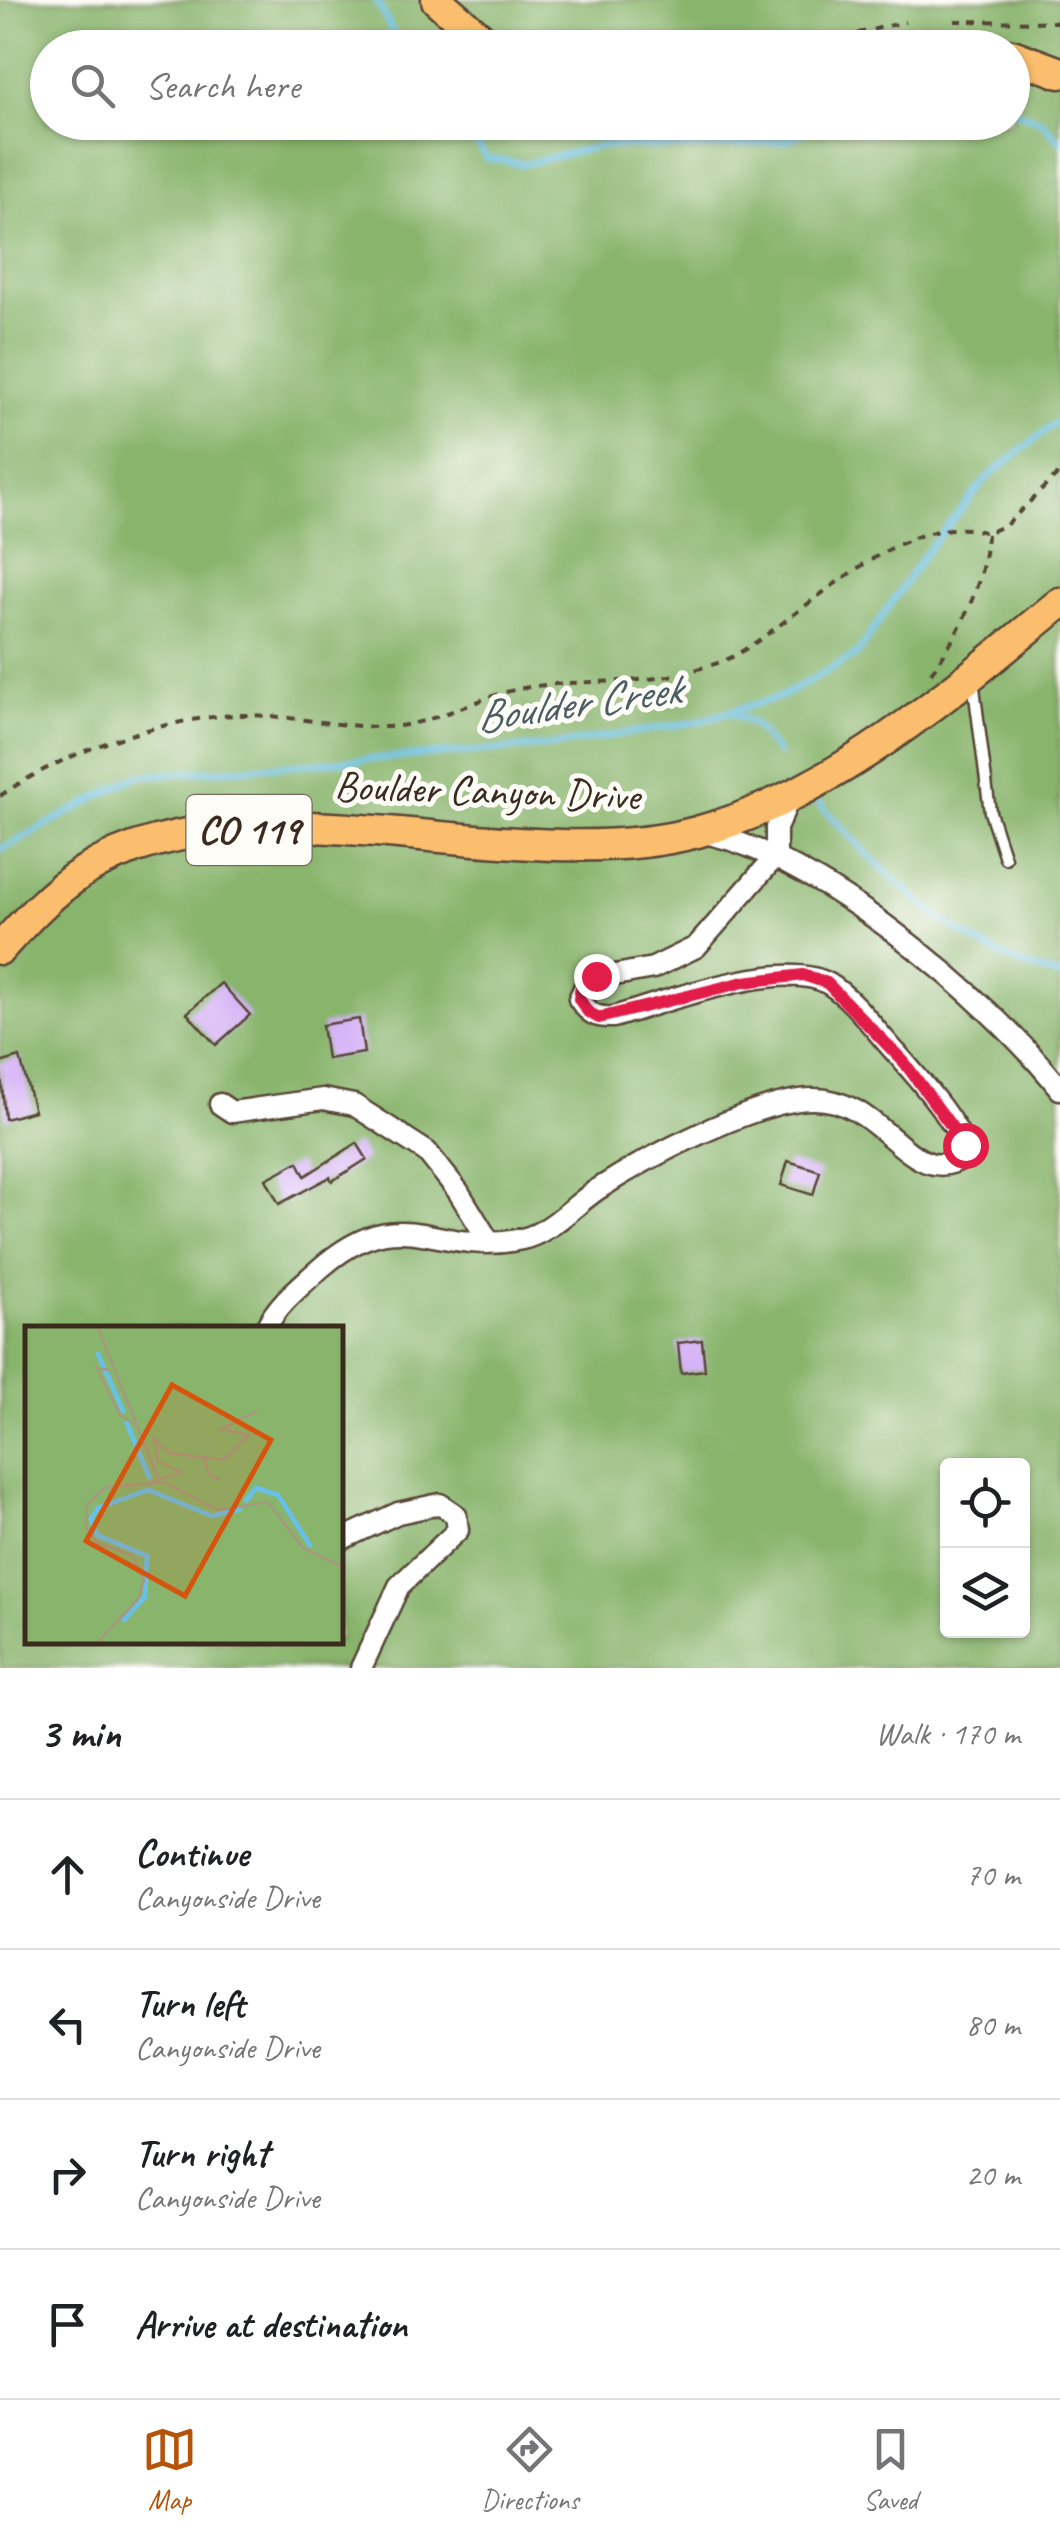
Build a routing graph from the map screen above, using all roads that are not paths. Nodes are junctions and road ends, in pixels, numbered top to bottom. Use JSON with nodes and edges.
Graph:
{"nodes":[{"id":1,"x":437,"y":0,"type":"edge"},
{"id":2,"x":471,"y":30,"type":"edge"},
{"id":3,"x":1030,"y":62,"type":"edge"},
{"id":4,"x":1060,"y":73,"type":"edge"},
{"id":5,"x":1060,"y":604,"type":"edge"},
{"id":6,"x":972,"y":674,"type":"junction"},
{"id":7,"x":791,"y":794,"type":"junction"},
{"id":8,"x":695,"y":832,"type":"junction"},
{"id":9,"x":776,"y":856,"type":"junction"},
{"id":10,"x":1005,"y":858,"type":"dead end"},
{"id":11,"x":0,"y":949,"type":"edge"},
{"id":12,"x":1060,"y":1090,"type":"edge"},
{"id":13,"x":220,"y":1104,"type":"dead end"},
{"id":14,"x":488,"y":1240,"type":"junction"},
{"id":15,"x":267,"y":1326,"type":"edge"},
{"id":16,"x":342,"y":1539,"type":"edge"},
{"id":17,"x":361,"y":1668,"type":"edge"}],
"edges":[{"from":1,"to":2,"type":"main road"},
{"from":3,"to":4,"type":"main road"},
{"from":5,"to":6,"type":"main road","name":"Boulder Canyon Drive","number":"CO 119"},
{"from":6,"to":7,"type":"main road","name":"Boulder Canyon Drive","number":"CO 119"},
{"from":6,"to":10,"type":"lane"},
{"from":7,"to":8,"type":"main road","name":"Boulder Canyon Drive","number":"CO 119"},
{"from":7,"to":9,"type":"street"},
{"from":8,"to":9,"type":"street"},
{"from":8,"to":11,"type":"main road","name":"Boulder Canyon Drive","number":"CO 119"},
{"from":9,"to":12,"type":"street"},
{"from":9,"to":14,"type":"street"},
{"from":13,"to":14,"type":"street"},
{"from":14,"to":15,"type":"street"},
{"from":16,"to":17,"type":"street"}]}
